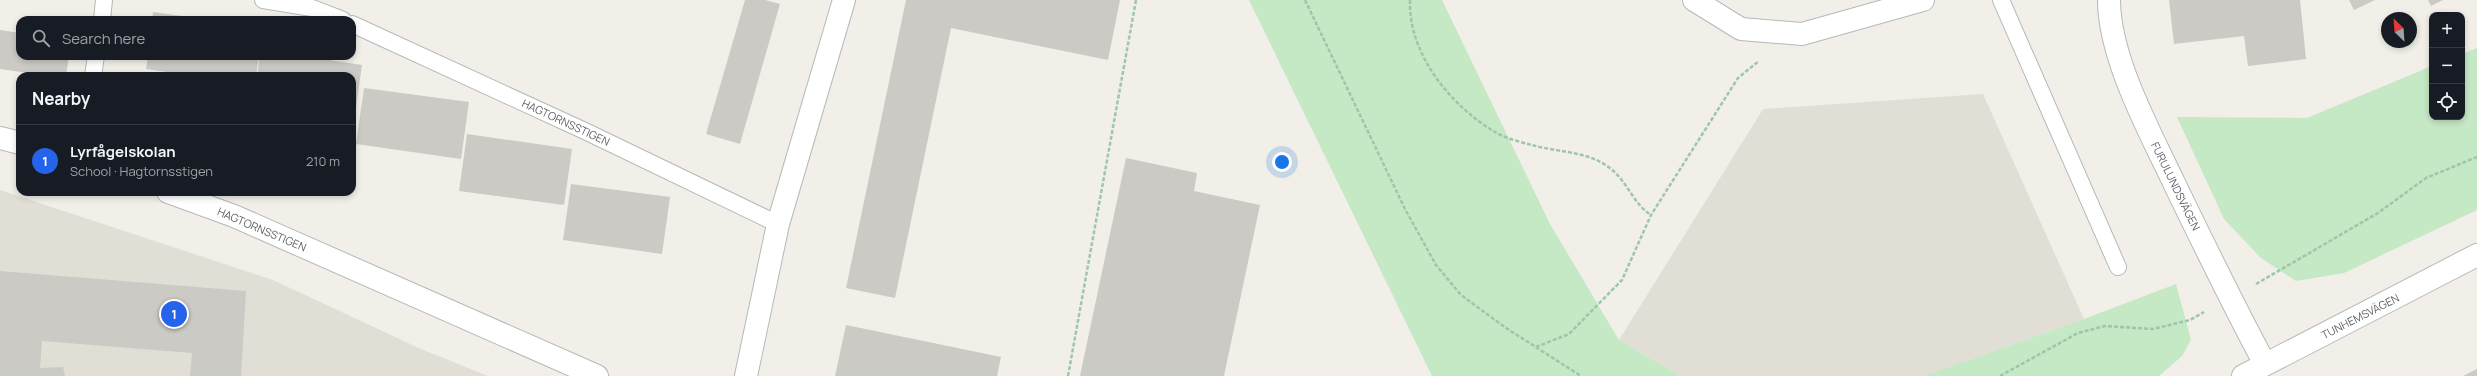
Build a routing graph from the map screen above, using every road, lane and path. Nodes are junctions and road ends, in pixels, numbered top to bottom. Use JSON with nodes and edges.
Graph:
{"nodes":[{"id":1,"x":104,"y":0,"type":"edge"},
{"id":2,"x":263,"y":0,"type":"edge"},
{"id":3,"x":844,"y":0,"type":"edge"},
{"id":4,"x":1136,"y":0,"type":"edge"},
{"id":5,"x":1305,"y":0,"type":"edge"},
{"id":6,"x":1410,"y":0,"type":"edge"},
{"id":7,"x":1694,"y":0,"type":"edge"},
{"id":8,"x":1924,"y":0,"type":"edge"},
{"id":9,"x":2001,"y":0,"type":"edge"},
{"id":10,"x":2109,"y":0,"type":"edge"},
{"id":11,"x":1862,"y":9,"type":"edge"},
{"id":12,"x":102,"y":16,"type":"edge"},
{"id":13,"x":333,"y":16,"type":"edge"},
{"id":14,"x":356,"y":26,"type":"edge"},
{"id":15,"x":1793,"y":34,"type":"junction"},
{"id":16,"x":96,"y":60,"type":"edge"},
{"id":17,"x":94,"y":72,"type":"edge"},
{"id":18,"x":0,"y":138,"type":"edge"},
{"id":19,"x":16,"y":142,"type":"edge"},
{"id":20,"x":179,"y":196,"type":"edge"},
{"id":21,"x":1651,"y":215,"type":"junction"},
{"id":22,"x":778,"y":224,"type":"junction"},
{"id":23,"x":2477,"y":255,"type":"edge"},
{"id":24,"x":2118,"y":267,"type":"dead end"},
{"id":25,"x":1536,"y":347,"type":"junction"},
{"id":26,"x":2265,"y":364,"type":"junction"},
{"id":27,"x":597,"y":376,"type":"edge"},
{"id":28,"x":746,"y":376,"type":"edge"},
{"id":29,"x":1068,"y":376,"type":"edge"},
{"id":30,"x":1582,"y":376,"type":"edge"},
{"id":31,"x":2243,"y":376,"type":"edge"}],
"edges":[{"from":1,"to":12,"type":"lane"},
{"from":2,"to":13,"type":"lane"},
{"from":3,"to":22,"type":"street"},
{"from":4,"to":29,"type":"path"},
{"from":5,"to":25,"type":"path"},
{"from":6,"to":21,"type":"path"},
{"from":7,"to":15,"type":"street"},
{"from":8,"to":11,"type":"street"},
{"from":9,"to":24,"type":"lane"},
{"from":10,"to":26,"type":"street","name":"FURULUNDSVÄGEN"},
{"from":11,"to":15,"type":"street"},
{"from":14,"to":22,"type":"lane","name":"HAGTORNSSTIGEN"},
{"from":15,"to":21,"type":"path"},
{"from":16,"to":17,"type":"lane"},
{"from":18,"to":19,"type":"street"},
{"from":20,"to":27,"type":"street","name":"HAGTORNSSTIGEN"},
{"from":21,"to":25,"type":"path"},
{"from":22,"to":28,"type":"street"},
{"from":23,"to":26,"type":"street","name":"TUNHEMSVÄGEN"},
{"from":25,"to":30,"type":"path"},
{"from":26,"to":31,"type":"street","name":"TUNHEMSVÄGEN"}]}
